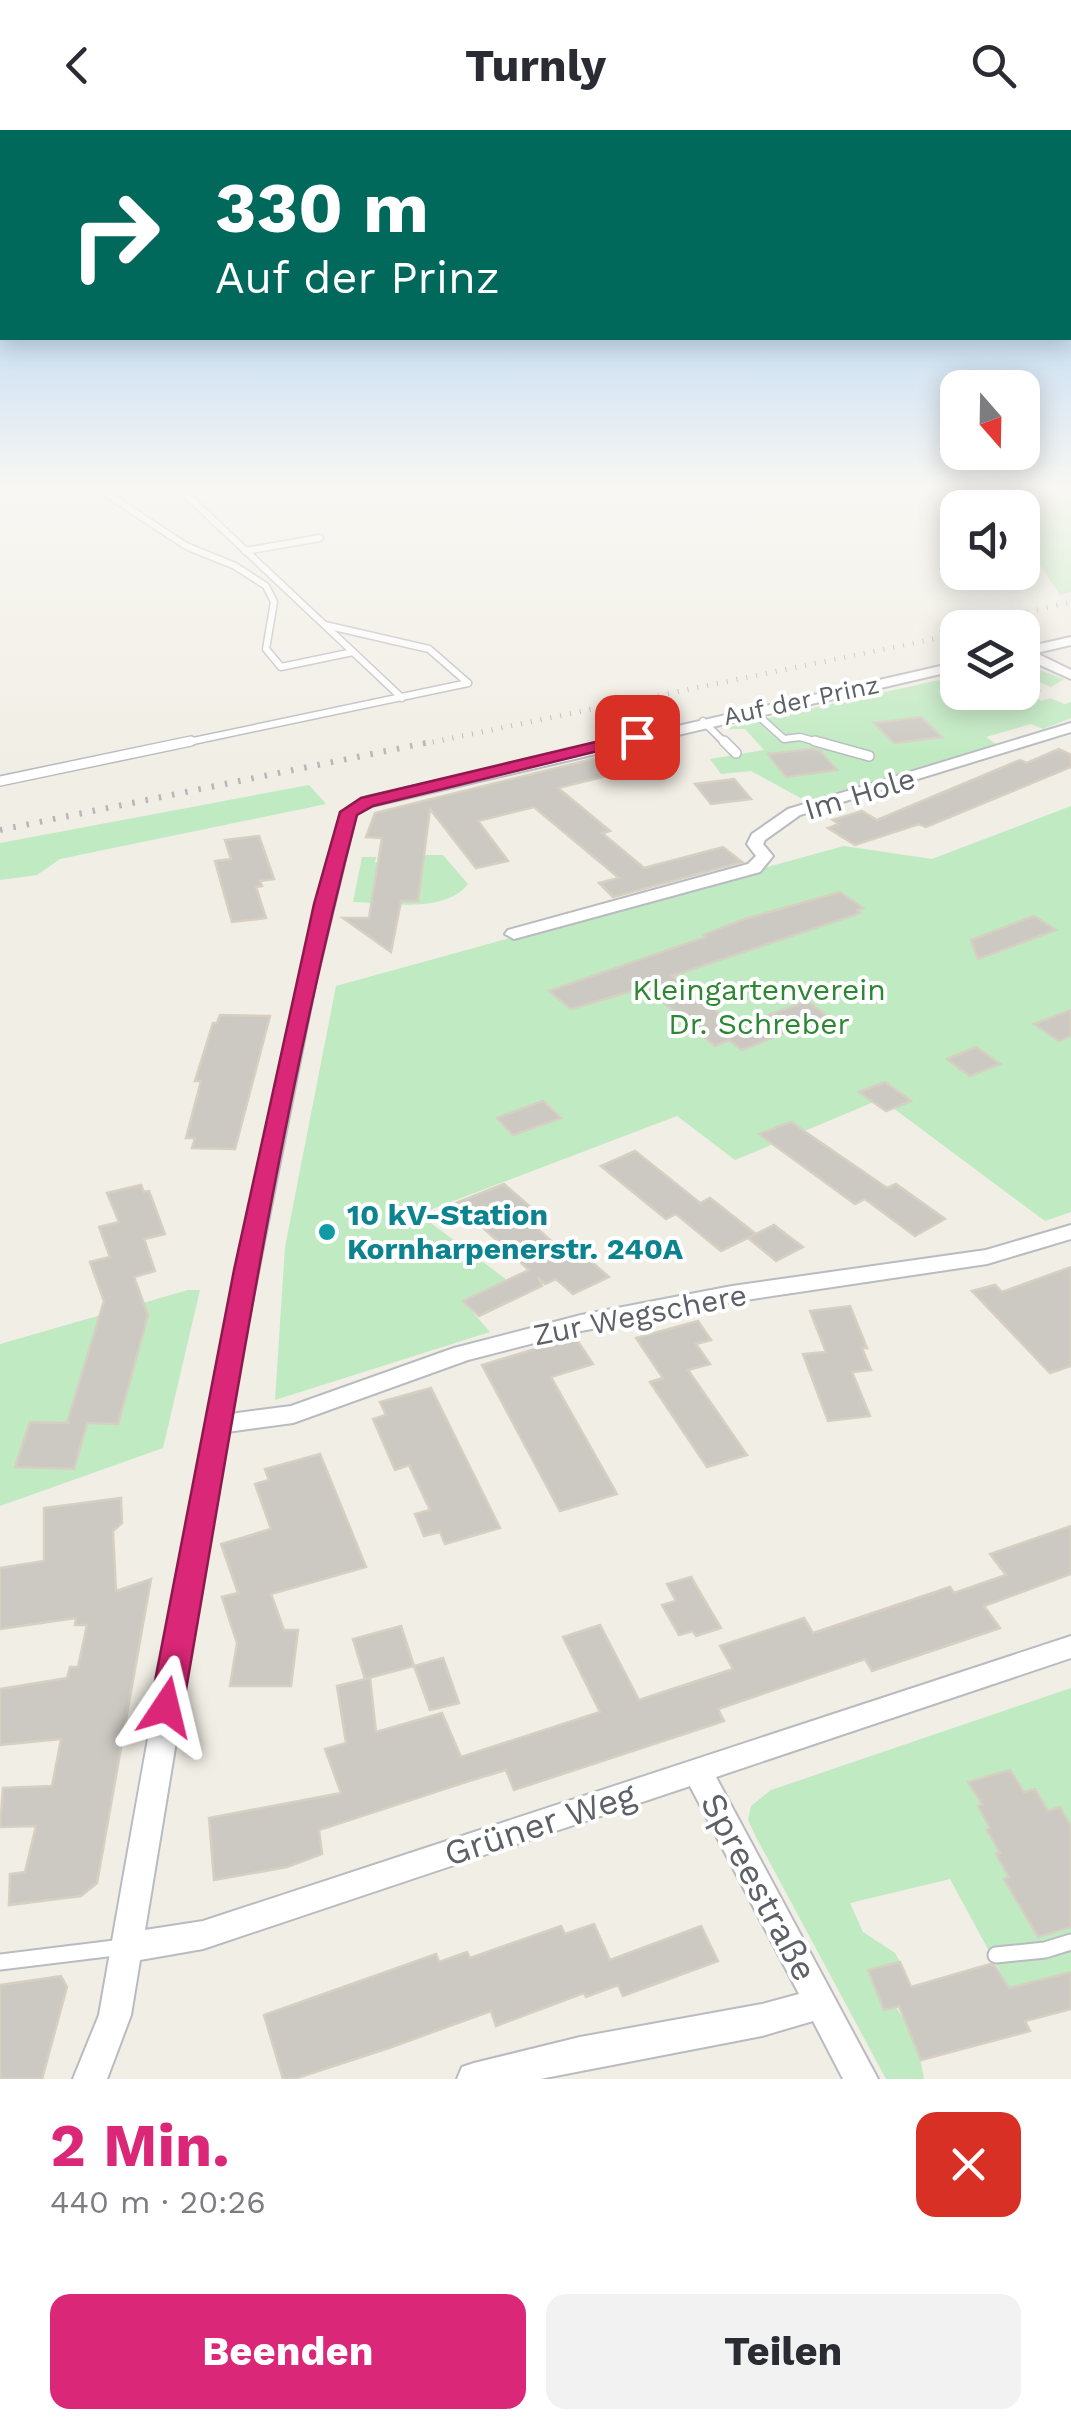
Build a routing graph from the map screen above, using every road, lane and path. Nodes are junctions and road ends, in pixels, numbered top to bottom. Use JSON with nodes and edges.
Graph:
{"nodes":[{"id":1,"x":254,"y":578,"type":"edge"},
{"id":2,"x":275,"y":578,"type":"edge"},
{"id":3,"x":324,"y":625,"type":"junction"},
{"id":4,"x":1071,"y":641,"type":"edge"},
{"id":5,"x":1040,"y":648,"type":"edge"},
{"id":6,"x":353,"y":652,"type":"junction"},
{"id":7,"x":1040,"y":660,"type":"edge"},
{"id":8,"x":940,"y":670,"type":"edge"},
{"id":9,"x":1071,"y":674,"type":"edge"},
{"id":10,"x":402,"y":698,"type":"junction"},
{"id":11,"x":753,"y":710,"type":"junction"},
{"id":12,"x":703,"y":721,"type":"junction"},
{"id":13,"x":1071,"y":727,"type":"edge"},
{"id":14,"x":736,"y":753,"type":"dead end"},
{"id":15,"x":869,"y":756,"type":"dead end"},
{"id":16,"x":0,"y":781,"type":"edge"},
{"id":17,"x":514,"y":934,"type":"dead end"},
{"id":18,"x":1071,"y":1232,"type":"edge"},
{"id":19,"x":216,"y":1425,"type":"junction"},
{"id":20,"x":1071,"y":1647,"type":"edge"},
{"id":21,"x":698,"y":1772,"type":"junction"},
{"id":22,"x":1071,"y":1942,"type":"edge"},
{"id":23,"x":128,"y":1947,"type":"junction"},
{"id":24,"x":996,"y":1955,"type":"dead end"},
{"id":25,"x":0,"y":1962,"type":"edge"},
{"id":26,"x":820,"y":2002,"type":"junction"},
{"id":27,"x":90,"y":2079,"type":"edge"},
{"id":28,"x":474,"y":2079,"type":"edge"},
{"id":29,"x":861,"y":2079,"type":"edge"}],
"edges":[{"from":1,"to":6,"type":"lane"},
{"from":2,"to":3,"type":"lane"},
{"from":3,"to":6,"type":"lane"},
{"from":3,"to":10,"type":"lane"},
{"from":4,"to":5,"type":"street"},
{"from":6,"to":10,"type":"lane"},
{"from":7,"to":9,"type":"street"},
{"from":8,"to":11,"type":"street","name":"Auf der Prinz"},
{"from":10,"to":16,"type":"lane"},
{"from":11,"to":12,"type":"street","name":"Auf der Prinz"},
{"from":11,"to":15,"type":"lane"},
{"from":12,"to":14,"type":"lane"},
{"from":12,"to":19,"type":"street","name":"Auf der Prinz"},
{"from":13,"to":17,"type":"street","name":"Im Hole"},
{"from":18,"to":19,"type":"street","name":"Zur Wegschere"},
{"from":19,"to":23,"type":"street"},
{"from":20,"to":21,"type":"street","name":"Grüner Weg"},
{"from":21,"to":23,"type":"street","name":"Grüner Weg"},
{"from":21,"to":26,"type":"street","name":"Spreestraße"},
{"from":22,"to":24,"type":"lane"},
{"from":23,"to":25,"type":"lane","name":"Grüner Weg"},
{"from":23,"to":27,"type":"street"},
{"from":26,"to":28,"type":"street","name":"Spreestraße"},
{"from":26,"to":29,"type":"street","name":"Spreestraße"}]}
